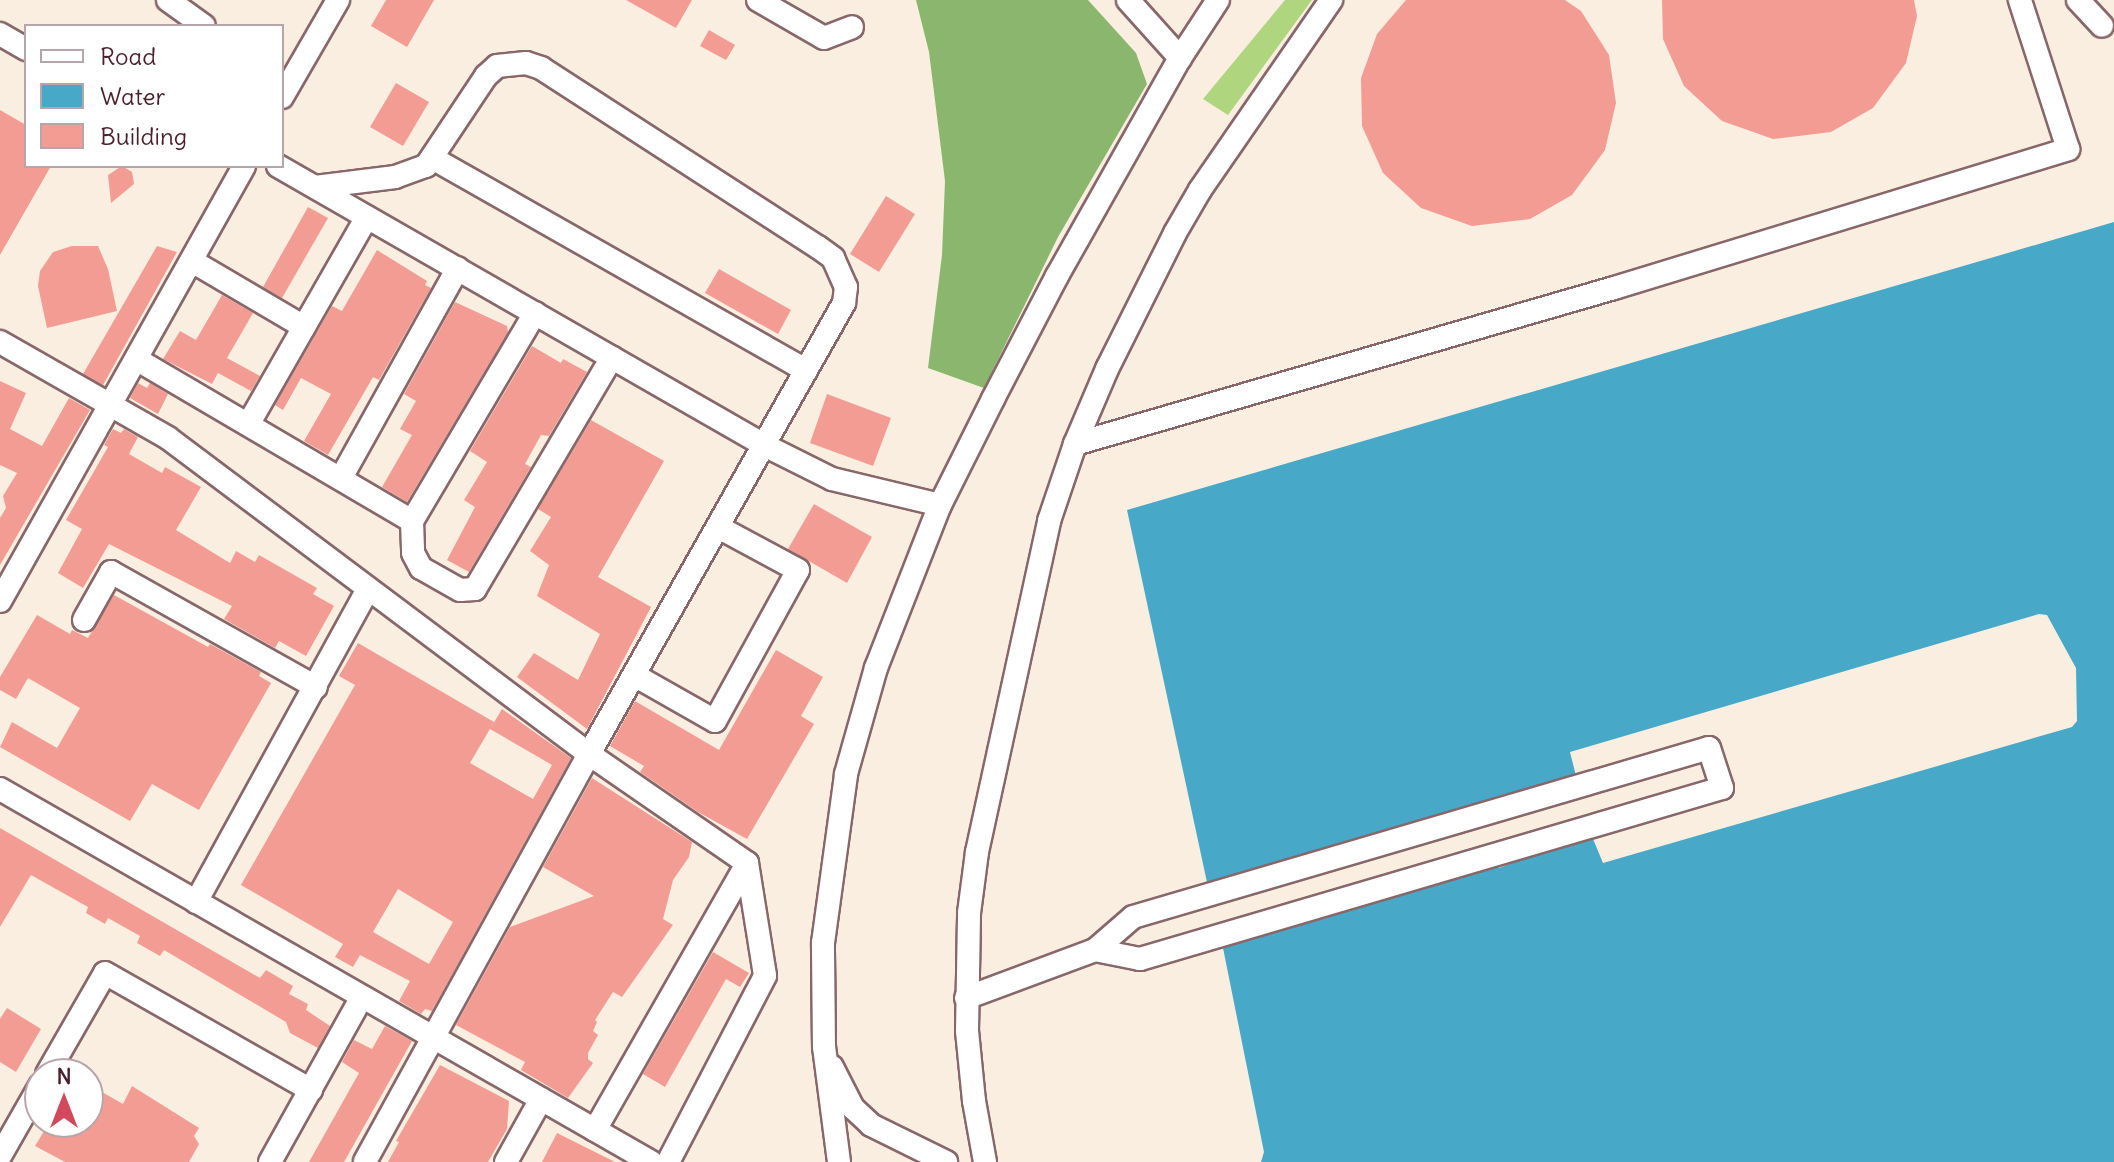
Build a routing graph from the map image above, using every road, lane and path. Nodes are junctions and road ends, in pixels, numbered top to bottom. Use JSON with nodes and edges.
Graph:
{"nodes":[{"id":1,"x":168,"y":0,"type":"edge"},
{"id":2,"x":338,"y":0,"type":"edge"},
{"id":3,"x":758,"y":0,"type":"edge"},
{"id":4,"x":1128,"y":0,"type":"edge"},
{"id":5,"x":1218,"y":0,"type":"edge"},
{"id":6,"x":1331,"y":0,"type":"edge"},
{"id":7,"x":2020,"y":0,"type":"edge"},
{"id":8,"x":2078,"y":0,"type":"edge"},
{"id":9,"x":201,"y":24,"type":"edge"},
{"id":10,"x":2102,"y":26,"type":"dead end"},
{"id":11,"x":852,"y":27,"type":"dead end"},
{"id":12,"x":0,"y":34,"type":"edge"},
{"id":13,"x":24,"y":48,"type":"edge"},
{"id":14,"x":1180,"y":58,"type":"junction"},
{"id":15,"x":284,"y":90,"type":"edge"},
{"id":16,"x":434,"y":159,"type":"junction"},
{"id":17,"x":239,"y":168,"type":"edge"},
{"id":18,"x":282,"y":168,"type":"edge"},
{"id":19,"x":315,"y":187,"type":"junction"},
{"id":20,"x":367,"y":217,"type":"junction"},
{"id":21,"x":192,"y":261,"type":"junction"},
{"id":22,"x":458,"y":268,"type":"junction"},
{"id":23,"x":535,"y":313,"type":"junction"},
{"id":24,"x":304,"y":327,"type":"junction"},
{"id":25,"x":0,"y":342,"type":"edge"},
{"id":26,"x":612,"y":357,"type":"junction"},
{"id":27,"x":136,"y":359,"type":"junction"},
{"id":28,"x":806,"y":370,"type":"junction"},
{"id":29,"x":110,"y":405,"type":"junction"},
{"id":30,"x":249,"y":423,"type":"junction"},
{"id":31,"x":1075,"y":444,"type":"junction"},
{"id":32,"x":764,"y":445,"type":"junction"},
{"id":33,"x":341,"y":478,"type":"junction"},
{"id":34,"x":940,"y":505,"type":"junction"},
{"id":35,"x":412,"y":521,"type":"junction"},
{"id":36,"x":718,"y":527,"type":"junction"},
{"id":37,"x":367,"y":591,"type":"junction"},
{"id":38,"x":0,"y":601,"type":"edge"},
{"id":39,"x":84,"y":620,"type":"dead end"},
{"id":40,"x":634,"y":675,"type":"junction"},
{"id":41,"x":316,"y":687,"type":"junction"},
{"id":42,"x":589,"y":754,"type":"junction"},
{"id":43,"x":0,"y":789,"type":"edge"},
{"id":44,"x":747,"y":863,"type":"junction"},
{"id":45,"x":196,"y":902,"type":"junction"},
{"id":46,"x":1095,"y":950,"type":"junction"},
{"id":47,"x":362,"y":997,"type":"junction"},
{"id":48,"x":966,"y":998,"type":"junction"},
{"id":49,"x":433,"y":1038,"type":"junction"},
{"id":50,"x":824,"y":1047,"type":"junction"},
{"id":51,"x":56,"y":1058,"type":"edge"},
{"id":52,"x":311,"y":1090,"type":"junction"},
{"id":53,"x":541,"y":1099,"type":"junction"},
{"id":54,"x":24,"y":1114,"type":"edge"},
{"id":55,"x":595,"y":1130,"type":"junction"},
{"id":56,"x":0,"y":1156,"type":"edge"},
{"id":57,"x":270,"y":1162,"type":"edge"},
{"id":58,"x":365,"y":1162,"type":"edge"},
{"id":59,"x":506,"y":1162,"type":"edge"},
{"id":60,"x":651,"y":1162,"type":"edge"},
{"id":61,"x":668,"y":1162,"type":"edge"},
{"id":62,"x":839,"y":1162,"type":"edge"},
{"id":63,"x":946,"y":1162,"type":"edge"},
{"id":64,"x":985,"y":1162,"type":"edge"}],
"edges":[{"from":1,"to":9,"type":"lane"},
{"from":2,"to":15,"type":"lane"},
{"from":3,"to":11,"type":"lane"},
{"from":4,"to":14,"type":"lane"},
{"from":5,"to":14,"type":"lane"},
{"from":6,"to":31,"type":"lane"},
{"from":7,"to":31,"type":"lane"},
{"from":8,"to":10,"type":"lane"},
{"from":12,"to":13,"type":"lane"},
{"from":14,"to":34,"type":"lane"},
{"from":16,"to":19,"type":"lane"},
{"from":16,"to":28,"type":"lane"},
{"from":16,"to":28,"type":"lane"},
{"from":17,"to":21,"type":"lane"},
{"from":18,"to":19,"type":"lane"},
{"from":19,"to":20,"type":"lane"},
{"from":20,"to":22,"type":"lane"},
{"from":20,"to":24,"type":"lane"},
{"from":21,"to":24,"type":"lane"},
{"from":21,"to":27,"type":"lane"},
{"from":22,"to":23,"type":"lane"},
{"from":22,"to":33,"type":"lane"},
{"from":23,"to":26,"type":"lane"},
{"from":23,"to":35,"type":"lane"},
{"from":24,"to":30,"type":"lane"},
{"from":25,"to":29,"type":"lane"},
{"from":26,"to":32,"type":"lane"},
{"from":26,"to":35,"type":"lane"},
{"from":27,"to":29,"type":"lane"},
{"from":27,"to":30,"type":"lane"},
{"from":28,"to":32,"type":"lane"},
{"from":29,"to":37,"type":"lane"},
{"from":29,"to":38,"type":"lane"},
{"from":30,"to":33,"type":"lane"},
{"from":31,"to":48,"type":"lane"},
{"from":32,"to":34,"type":"lane"},
{"from":32,"to":36,"type":"lane"},
{"from":33,"to":35,"type":"lane"},
{"from":34,"to":50,"type":"lane"},
{"from":36,"to":40,"type":"lane"},
{"from":36,"to":40,"type":"lane"},
{"from":37,"to":41,"type":"lane"},
{"from":37,"to":42,"type":"lane"},
{"from":39,"to":41,"type":"lane"},
{"from":40,"to":42,"type":"lane"},
{"from":41,"to":45,"type":"lane"},
{"from":42,"to":44,"type":"lane"},
{"from":42,"to":49,"type":"lane"},
{"from":43,"to":45,"type":"lane"},
{"from":44,"to":55,"type":"lane"},
{"from":44,"to":61,"type":"lane"},
{"from":45,"to":47,"type":"lane"},
{"from":46,"to":46,"type":"lane"},
{"from":46,"to":48,"type":"lane"},
{"from":47,"to":49,"type":"lane"},
{"from":47,"to":52,"type":"lane"},
{"from":48,"to":64,"type":"lane"},
{"from":49,"to":53,"type":"lane"},
{"from":49,"to":58,"type":"lane"},
{"from":50,"to":62,"type":"lane"},
{"from":50,"to":63,"type":"lane"},
{"from":51,"to":52,"type":"lane"},
{"from":52,"to":57,"type":"lane"},
{"from":53,"to":55,"type":"lane"},
{"from":53,"to":59,"type":"lane"},
{"from":54,"to":56,"type":"lane"},
{"from":55,"to":60,"type":"lane"}]}
